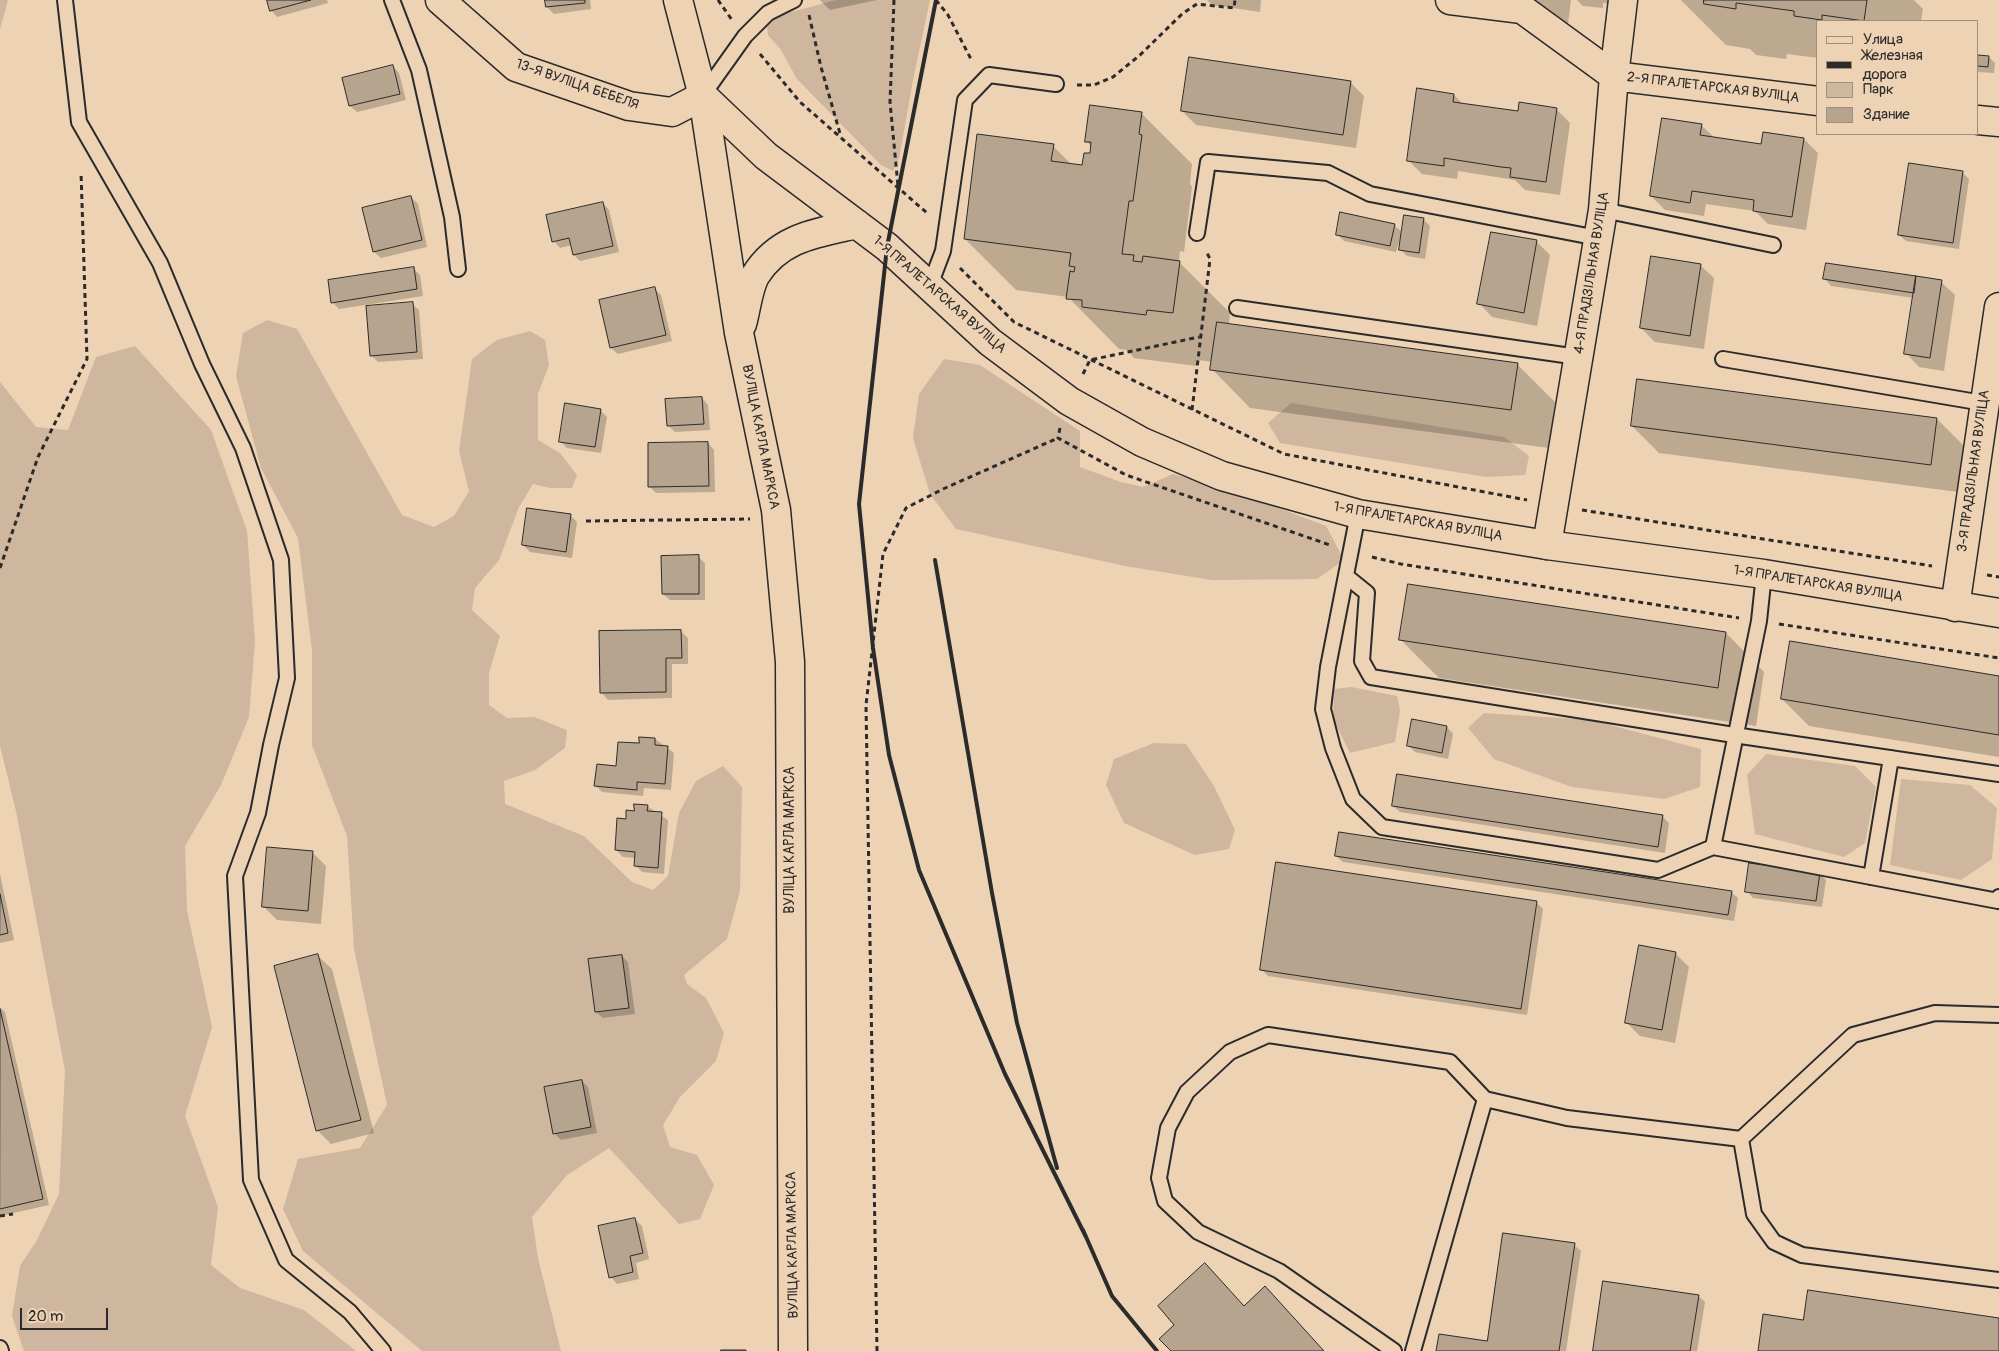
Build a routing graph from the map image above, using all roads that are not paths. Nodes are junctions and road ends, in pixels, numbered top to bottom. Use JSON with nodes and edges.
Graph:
{"nodes":[{"id":1,"x":65,"y":0,"type":"edge"},
{"id":2,"x":392,"y":0,"type":"edge"},
{"id":3,"x":440,"y":0,"type":"edge"},
{"id":4,"x":678,"y":0,"type":"edge"},
{"id":5,"x":794,"y":0,"type":"edge"},
{"id":6,"x":1450,"y":0,"type":"edge"},
{"id":7,"x":1623,"y":0,"type":"edge"},
{"id":8,"x":1614,"y":76,"type":"junction"},
{"id":9,"x":1056,"y":84,"type":"road end"},
{"id":10,"x":703,"y":96,"type":"junction"},
{"id":11,"x":1816,"y":101,"type":"edge"},
{"id":12,"x":1979,"y":120,"type":"edge"},
{"id":13,"x":1999,"y":122,"type":"edge"},
{"id":14,"x":1603,"y":210,"type":"junction"},
{"id":15,"x":857,"y":224,"type":"junction"},
{"id":16,"x":1197,"y":233,"type":"road end"},
{"id":17,"x":1598,"y":238,"type":"junction"},
{"id":18,"x":1773,"y":245,"type":"dead end"},
{"id":19,"x":458,"y":269,"type":"dead end"},
{"id":20,"x":929,"y":288,"type":"junction"},
{"id":21,"x":1999,"y":307,"type":"edge"},
{"id":22,"x":1237,"y":308,"type":"dead end"},
{"id":23,"x":739,"y":333,"type":"junction"},
{"id":24,"x":1578,"y":357,"type":"junction"},
{"id":25,"x":1723,"y":359,"type":"dead end"},
{"id":26,"x":1990,"y":387,"type":"edge"},
{"id":27,"x":1358,"y":514,"type":"junction"},
{"id":28,"x":1547,"y":545,"type":"junction"},
{"id":29,"x":1764,"y":574,"type":"junction"},
{"id":30,"x":1346,"y":576,"type":"junction"},
{"id":31,"x":1955,"y":607,"type":"junction"},
{"id":32,"x":1999,"y":613,"type":"edge"},
{"id":33,"x":1734,"y":735,"type":"junction"},
{"id":34,"x":1891,"y":758,"type":"junction"},
{"id":35,"x":1999,"y":774,"type":"edge"},
{"id":36,"x":1713,"y":847,"type":"junction"},
{"id":37,"x":1871,"y":877,"type":"junction"},
{"id":38,"x":1999,"y":898,"type":"edge"},
{"id":39,"x":1999,"y":1015,"type":"edge"},
{"id":40,"x":1485,"y":1099,"type":"junction"},
{"id":41,"x":1741,"y":1139,"type":"junction"},
{"id":42,"x":1999,"y":1280,"type":"edge"},
{"id":43,"x":383,"y":1351,"type":"edge"},
{"id":44,"x":794,"y":1351,"type":"edge"},
{"id":45,"x":1394,"y":1351,"type":"edge"},
{"id":46,"x":1413,"y":1351,"type":"edge"}],
"edges":[{"from":1,"to":43,"type":"lane"},
{"from":2,"to":19,"type":"lane"},
{"from":3,"to":10,"type":"main road","name":"13-Я ВУЛІЦА БЕБЕЛЯ"},
{"from":4,"to":10,"type":"main road","name":"ВУЛІЦА КАРЛА МАРКСА"},
{"from":5,"to":10,"type":"lane"},
{"from":6,"to":8,"type":"main road","name":"2-Я ПРАЛЕТАРСКАЯ ВУЛІЦА"},
{"from":7,"to":8,"type":"main road","name":"4-Я ПРАДЗІЛЬНАЯ ВУЛІЦА"},
{"from":8,"to":11,"type":"main road","name":"2-Я ПРАЛЕТАРСКАЯ ВУЛІЦА"},
{"from":8,"to":14,"type":"main road","name":"4-Я ПРАДЗІЛЬНАЯ ВУЛІЦА"},
{"from":9,"to":20,"type":"lane"},
{"from":10,"to":15,"type":"main road"},
{"from":10,"to":23,"type":"main road","name":"ВУЛІЦА КАРЛА МАРКСА"},
{"from":12,"to":13,"type":"main road"},
{"from":14,"to":17,"type":"main road","name":"4-Я ПРАДЗІЛЬНАЯ ВУЛІЦА"},
{"from":14,"to":18,"type":"lane"},
{"from":15,"to":20,"type":"main road","name":"1-Я ПРАЛЕТАРСКАЯ ВУЛІЦА"},
{"from":15,"to":23,"type":"main road","name":"ВУЛІЦА КАРЛА МАРКСА"},
{"from":16,"to":17,"type":"lane"},
{"from":17,"to":24,"type":"main road","name":"4-Я ПРАДЗІЛЬНАЯ ВУЛІЦА"},
{"from":20,"to":27,"type":"main road","name":"1-Я ПРАЛЕТАРСКАЯ ВУЛІЦА"},
{"from":21,"to":26,"type":"main road","name":"3-Я ПРАДЗІЛЬНАЯ ВУЛІЦА"},
{"from":22,"to":24,"type":"lane"},
{"from":23,"to":44,"type":"main road","name":"ВУЛІЦА КАРЛА МАРКСА"},
{"from":24,"to":28,"type":"main road","name":"4-Я ПРАДЗІЛЬНАЯ ВУЛІЦА"},
{"from":25,"to":26,"type":"lane"},
{"from":26,"to":31,"type":"main road","name":"3-Я ПРАДЗІЛЬНАЯ ВУЛІЦА"},
{"from":27,"to":28,"type":"main road","name":"1-Я ПРАЛЕТАРСКАЯ ВУЛІЦА"},
{"from":27,"to":30,"type":"lane"},
{"from":28,"to":29,"type":"main road","name":"1-Я ПРАЛЕТАРСКАЯ ВУЛІЦА"},
{"from":29,"to":31,"type":"main road","name":"1-Я ПРАЛЕТАРСКАЯ ВУЛІЦА"},
{"from":29,"to":33,"type":"lane"},
{"from":30,"to":33,"type":"lane"},
{"from":30,"to":36,"type":"lane"},
{"from":31,"to":32,"type":"main road","name":"1-Я ПРАЛЕТАРСКАЯ ВУЛІЦА"},
{"from":33,"to":34,"type":"lane"},
{"from":33,"to":36,"type":"lane"},
{"from":34,"to":35,"type":"lane"},
{"from":34,"to":37,"type":"lane"},
{"from":36,"to":37,"type":"lane"},
{"from":37,"to":38,"type":"lane"},
{"from":39,"to":41,"type":"lane"},
{"from":40,"to":41,"type":"lane"},
{"from":40,"to":45,"type":"lane"},
{"from":40,"to":46,"type":"lane"},
{"from":41,"to":42,"type":"lane"}]}
